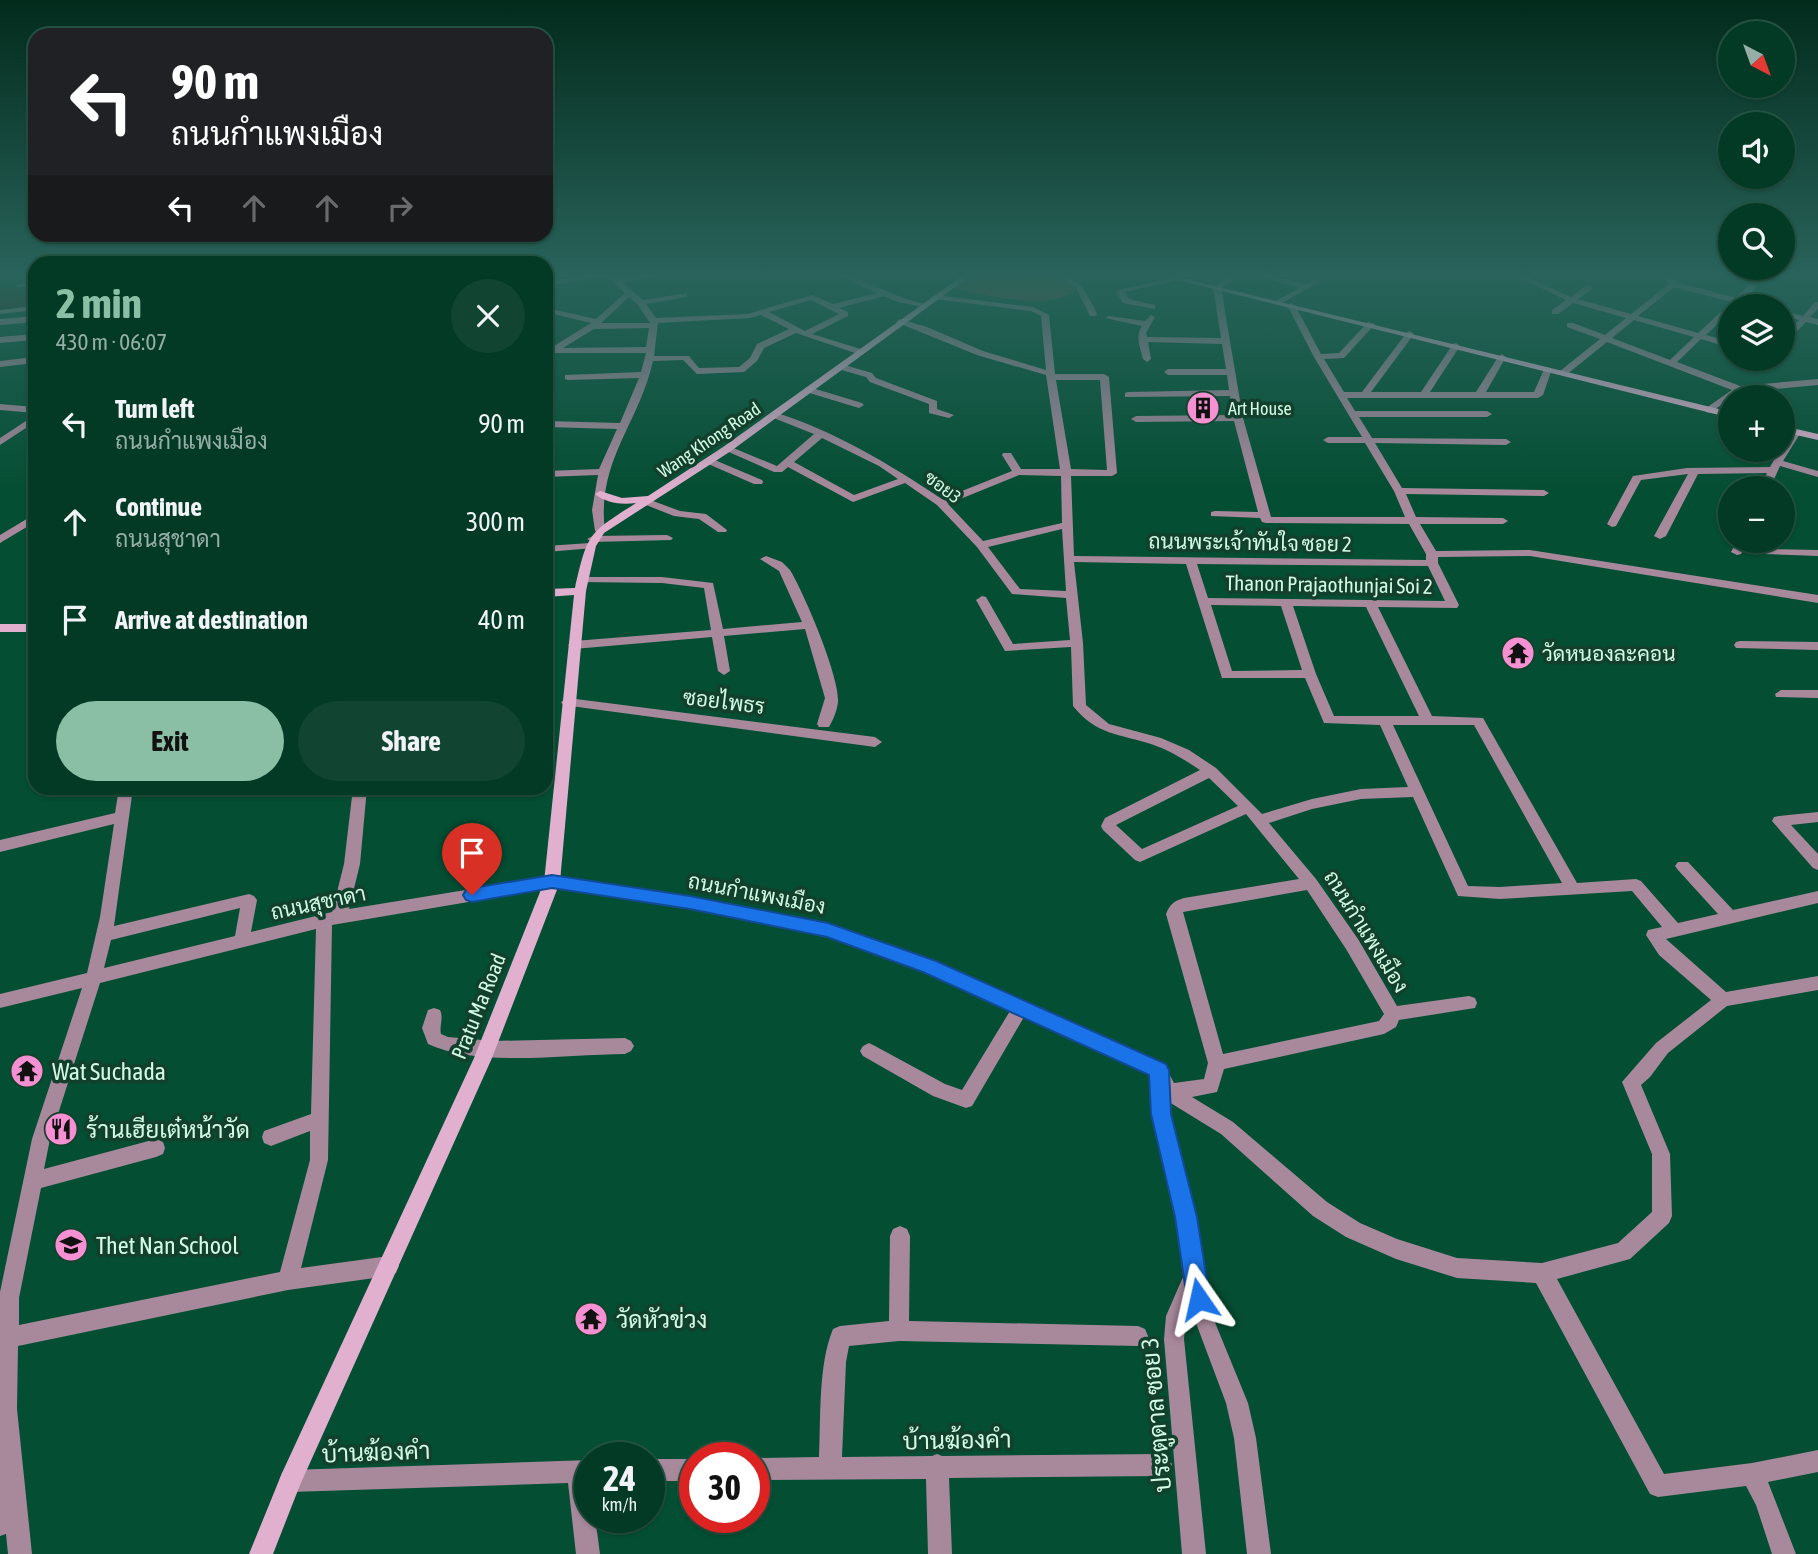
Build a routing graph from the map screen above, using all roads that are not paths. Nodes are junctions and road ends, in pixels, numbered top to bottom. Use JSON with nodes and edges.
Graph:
{"nodes":[{"id":1,"x":1456,"y":346,"type":"edge"},
{"id":2,"x":650,"y":347,"type":"edge"},
{"id":3,"x":760,"y":347,"type":"edge"},
{"id":4,"x":844,"y":347,"type":"edge"},
{"id":5,"x":868,"y":347,"type":"edge"},
{"id":6,"x":962,"y":347,"type":"edge"},
{"id":7,"x":1049,"y":347,"type":"edge"},
{"id":8,"x":1144,"y":347,"type":"edge"},
{"id":9,"x":1225,"y":347,"type":"edge"},
{"id":10,"x":1312,"y":347,"type":"edge"},
{"id":11,"x":1350,"y":347,"type":"edge"},
{"id":12,"x":1401,"y":347,"type":"edge"},
{"id":13,"x":1458,"y":347,"type":"edge"},
{"id":14,"x":1598,"y":347,"type":"edge"},
{"id":15,"x":1621,"y":347,"type":"edge"},
{"id":16,"x":1687,"y":347,"type":"edge"},
{"id":17,"x":861,"y":352,"type":"junction"},
{"id":18,"x":553,"y":353,"type":"edge"},
{"id":19,"x":648,"y":355,"type":"junction"},
{"id":20,"x":1318,"y":356,"type":"junction"},
{"id":21,"x":1502,"y":357,"type":"junction"},
{"id":22,"x":1147,"y":359,"type":"dead end"},
{"id":23,"x":28,"y":361,"type":"edge"},
{"id":24,"x":0,"y":364,"type":"edge"},
{"id":25,"x":1670,"y":364,"type":"junction"},
{"id":26,"x":841,"y":367,"type":"junction"},
{"id":27,"x":1548,"y":369,"type":"junction"},
{"id":28,"x":1168,"y":372,"type":"dead end"},
{"id":29,"x":1230,"y":372,"type":"junction"},
{"id":30,"x":1563,"y":373,"type":"junction"},
{"id":31,"x":645,"y":375,"type":"junction"},
{"id":32,"x":1051,"y":376,"type":"junction"},
{"id":33,"x":568,"y":377,"type":"dead end"},
{"id":34,"x":1818,"y":382,"type":"edge"},
{"id":35,"x":1728,"y":385,"type":"edge"},
{"id":36,"x":1784,"y":385,"type":"edge"},
{"id":37,"x":809,"y":390,"type":"junction"},
{"id":38,"x":1233,"y":393,"type":"junction"},
{"id":39,"x":1365,"y":394,"type":"junction"},
{"id":40,"x":1424,"y":394,"type":"junction"},
{"id":41,"x":1480,"y":394,"type":"junction"},
{"id":42,"x":1128,"y":395,"type":"dead end"},
{"id":43,"x":1342,"y":395,"type":"junction"},
{"id":44,"x":1718,"y":404,"type":"edge"},
{"id":45,"x":859,"y":405,"type":"dead end"},
{"id":46,"x":0,"y":407,"type":"edge"},
{"id":47,"x":28,"y":409,"type":"edge"},
{"id":48,"x":1709,"y":410,"type":"junction"},
{"id":49,"x":1718,"y":412,"type":"edge"},
{"id":50,"x":1355,"y":414,"type":"junction"},
{"id":51,"x":1487,"y":414,"type":"dead end"},
{"id":52,"x":774,"y":415,"type":"junction"},
{"id":53,"x":949,"y":415,"type":"dead end"},
{"id":54,"x":1238,"y":418,"type":"junction"},
{"id":55,"x":1136,"y":419,"type":"dead end"},
{"id":56,"x":28,"y":423,"type":"edge"},
{"id":57,"x":553,"y":424,"type":"edge"},
{"id":58,"x":621,"y":426,"type":"junction"},
{"id":59,"x":1796,"y":432,"type":"joint"},
{"id":60,"x":820,"y":433,"type":"junction"},
{"id":61,"x":1818,"y":437,"type":"edge"},
{"id":62,"x":1328,"y":440,"type":"dead end"},
{"id":63,"x":1369,"y":441,"type":"junction"},
{"id":64,"x":0,"y":442,"type":"edge"},
{"id":65,"x":1506,"y":442,"type":"dead end"},
{"id":66,"x":727,"y":449,"type":"junction"},
{"id":67,"x":1007,"y":454,"type":"dead end"},
{"id":68,"x":710,"y":461,"type":"junction"},
{"id":69,"x":787,"y":461,"type":"junction"},
{"id":70,"x":1775,"y":466,"type":"junction"},
{"id":71,"x":1066,"y":471,"type":"junction"},
{"id":72,"x":603,"y":472,"type":"junction"},
{"id":73,"x":1018,"y":472,"type":"junction"},
{"id":74,"x":1694,"y":472,"type":"junction"},
{"id":75,"x":553,"y":474,"type":"edge"},
{"id":76,"x":1818,"y":474,"type":"edge"},
{"id":77,"x":1770,"y":476,"type":"edge"},
{"id":78,"x":904,"y":480,"type":"junction"},
{"id":79,"x":758,"y":482,"type":"dead end"},
{"id":80,"x":1399,"y":491,"type":"junction"},
{"id":81,"x":1544,"y":493,"type":"dead end"},
{"id":82,"x":600,"y":494,"type":"junction"},
{"id":83,"x":649,"y":498,"type":"junction"},
{"id":84,"x":941,"y":503,"type":"junction"},
{"id":85,"x":1214,"y":514,"type":"dead end"},
{"id":86,"x":1265,"y":517,"type":"junction"},
{"id":87,"x":1412,"y":520,"type":"junction"},
{"id":88,"x":1503,"y":521,"type":"dead end"},
{"id":89,"x":28,"y":522,"type":"edge"},
{"id":90,"x":1612,"y":524,"type":"dead end"},
{"id":91,"x":1067,"y":525,"type":"junction"},
{"id":92,"x":722,"y":530,"type":"dead end"},
{"id":93,"x":1660,"y":536,"type":"dead end"},
{"id":94,"x":667,"y":538,"type":"dead end"},
{"id":95,"x":594,"y":539,"type":"junction"},
{"id":96,"x":0,"y":540,"type":"edge"},
{"id":97,"x":981,"y":545,"type":"junction"},
{"id":98,"x":553,"y":548,"type":"edge"},
{"id":99,"x":1795,"y":553,"type":"edge"},
{"id":100,"x":1818,"y":553,"type":"edge"},
{"id":101,"x":766,"y":559,"type":"dead end"},
{"id":102,"x":1068,"y":559,"type":"junction"},
{"id":103,"x":1432,"y":559,"type":"junction"},
{"id":104,"x":1191,"y":562,"type":"junction"},
{"id":105,"x":582,"y":586,"type":"junction"},
{"id":106,"x":553,"y":592,"type":"edge"},
{"id":107,"x":1073,"y":595,"type":"junction"},
{"id":108,"x":982,"y":600,"type":"dead end"},
{"id":109,"x":1204,"y":601,"type":"junction"},
{"id":110,"x":1816,"y":601,"type":"edge"},
{"id":111,"x":1286,"y":602,"type":"junction"},
{"id":112,"x":1370,"y":604,"type":"junction"},
{"id":113,"x":809,"y":625,"type":"junction"},
{"id":114,"x":28,"y":628,"type":"edge"},
{"id":115,"x":2,"y":630,"type":"edge"},
{"id":116,"x":718,"y":633,"type":"junction"},
{"id":117,"x":1077,"y":643,"type":"junction"},
{"id":118,"x":574,"y":645,"type":"junction"},
{"id":119,"x":1740,"y":645,"type":"dead end"},
{"id":120,"x":1818,"y":646,"type":"edge"},
{"id":121,"x":724,"y":671,"type":"dead end"},
{"id":122,"x":1310,"y":674,"type":"junction"},
{"id":123,"x":1781,"y":694,"type":"dead end"},
{"id":124,"x":1818,"y":694,"type":"edge"},
{"id":125,"x":568,"y":702,"type":"junction"},
{"id":126,"x":1384,"y":719,"type":"junction"},
{"id":127,"x":1428,"y":720,"type":"junction"},
{"id":128,"x":824,"y":724,"type":"dead end"},
{"id":129,"x":875,"y":742,"type":"dead end"},
{"id":130,"x":1211,"y":771,"type":"junction"},
{"id":131,"x":1415,"y":792,"type":"junction"},
{"id":132,"x":125,"y":795,"type":"edge"},
{"id":133,"x":359,"y":795,"type":"edge"},
{"id":134,"x":1248,"y":807,"type":"junction"},
{"id":135,"x":122,"y":816,"type":"junction"},
{"id":136,"x":1818,"y":817,"type":"edge"},
{"id":137,"x":1260,"y":820,"type":"junction"},
{"id":138,"x":0,"y":846,"type":"edge"},
{"id":139,"x":1818,"y":864,"type":"edge"},
{"id":140,"x":1683,"y":866,"type":"dead end"},
{"id":141,"x":552,"y":882,"type":"junction"},
{"id":142,"x":1311,"y":883,"type":"junction"},
{"id":143,"x":1573,"y":890,"type":"junction"},
{"id":144,"x":1818,"y":897,"type":"edge"},
{"id":145,"x":1730,"y":917,"type":"junction"},
{"id":146,"x":331,"y":919,"type":"junction"},
{"id":147,"x":1674,"y":930,"type":"junction"},
{"id":148,"x":104,"y":935,"type":"junction"},
{"id":149,"x":242,"y":940,"type":"junction"},
{"id":150,"x":94,"y":976,"type":"junction"},
{"id":151,"x":1818,"y":983,"type":"edge"},
{"id":152,"x":1723,"y":1000,"type":"junction"},
{"id":153,"x":0,"y":1001,"type":"edge"},
{"id":154,"x":1469,"y":1003,"type":"dead end"},
{"id":155,"x":1021,"y":1007,"type":"junction"},
{"id":156,"x":1393,"y":1014,"type":"junction"},
{"id":157,"x":434,"y":1015,"type":"dead end"},
{"id":158,"x":625,"y":1045,"type":"dead end"},
{"id":159,"x":486,"y":1049,"type":"junction"},
{"id":160,"x":869,"y":1051,"type":"dead end"},
{"id":161,"x":1217,"y":1063,"type":"junction"},
{"id":162,"x":1158,"y":1070,"type":"junction"},
{"id":163,"x":1169,"y":1092,"type":"junction"},
{"id":164,"x":319,"y":1119,"type":"junction"},
{"id":165,"x":271,"y":1137,"type":"dead end"},
{"id":166,"x":156,"y":1147,"type":"dead end"},
{"id":167,"x":30,"y":1182,"type":"junction"},
{"id":168,"x":900,"y":1236,"type":"dead end"},
{"id":169,"x":389,"y":1266,"type":"junction"},
{"id":170,"x":1542,"y":1273,"type":"junction"},
{"id":171,"x":1194,"y":1278,"type":"junction"},
{"id":172,"x":288,"y":1280,"type":"junction"},
{"id":173,"x":899,"y":1331,"type":"junction"},
{"id":174,"x":1138,"y":1336,"type":"dead end"},
{"id":175,"x":7,"y":1338,"type":"junction"},
{"id":176,"x":2,"y":1416,"type":"edge"},
{"id":177,"x":0,"y":1436,"type":"edge"},
{"id":178,"x":1818,"y":1461,"type":"edge"},
{"id":179,"x":937,"y":1465,"type":"junction"},
{"id":180,"x":1161,"y":1465,"type":"dead end"},
{"id":181,"x":830,"y":1468,"type":"junction"},
{"id":182,"x":770,"y":1469,"type":"edge"},
{"id":183,"x":574,"y":1471,"type":"edge"},
{"id":184,"x":1752,"y":1474,"type":"junction"},
{"id":185,"x":290,"y":1481,"type":"junction"},
{"id":186,"x":0,"y":1490,"type":"edge"},
{"id":187,"x":6,"y":1519,"type":"edge"},
{"id":188,"x":588,"y":1533,"type":"edge"},
{"id":189,"x":20,"y":1554,"type":"edge"},
{"id":190,"x":261,"y":1554,"type":"edge"},
{"id":191,"x":589,"y":1554,"type":"edge"},
{"id":192,"x":940,"y":1554,"type":"edge"},
{"id":193,"x":1194,"y":1554,"type":"edge"},
{"id":194,"x":1259,"y":1554,"type":"edge"},
{"id":195,"x":1784,"y":1554,"type":"edge"}],
"edges":[{"from":1,"to":40,"type":"street"},
{"from":2,"to":19,"type":"street","name":"Pratu Ma Road"},
{"from":3,"to":19,"type":"street"},
{"from":4,"to":17,"type":"street"},
{"from":5,"to":17,"type":"main road","name":"Wang Khong Road"},
{"from":6,"to":32,"type":"street"},
{"from":7,"to":32,"type":"street","name":"ถนนกำแพงเมือง"},
{"from":8,"to":22,"type":"street"},
{"from":9,"to":29,"type":"street"},
{"from":10,"to":20,"type":"street"},
{"from":11,"to":20,"type":"street"},
{"from":12,"to":39,"type":"street"},
{"from":13,"to":21,"type":"main road"},
{"from":14,"to":30,"type":"street"},
{"from":15,"to":25,"type":"street"},
{"from":16,"to":25,"type":"street"},
{"from":17,"to":26,"type":"main road","name":"Wang Khong Road"},
{"from":18,"to":19,"type":"street"},
{"from":19,"to":31,"type":"street","name":"Pratu Ma Road"},
{"from":20,"to":43,"type":"street"},
{"from":21,"to":27,"type":"main road"},
{"from":21,"to":41,"type":"street"},
{"from":23,"to":24,"type":"street"},
{"from":25,"to":35,"type":"street"},
{"from":26,"to":37,"type":"main road","name":"Wang Khong Road"},
{"from":26,"to":53,"type":"street"},
{"from":27,"to":30,"type":"main road"},
{"from":27,"to":41,"type":"street"},
{"from":28,"to":29,"type":"street"},
{"from":29,"to":38,"type":"street"},
{"from":30,"to":48,"type":"main road"},
{"from":31,"to":33,"type":"street"},
{"from":31,"to":58,"type":"street","name":"Pratu Ma Road"},
{"from":32,"to":71,"type":"street","name":"ถนนกำแพงเมือง"},
{"from":32,"to":71,"type":"street"},
{"from":34,"to":36,"type":"street"},
{"from":37,"to":45,"type":"street"},
{"from":37,"to":52,"type":"main road","name":"Wang Khong Road"},
{"from":38,"to":42,"type":"street"},
{"from":38,"to":54,"type":"street"},
{"from":39,"to":40,"type":"street"},
{"from":39,"to":43,"type":"street"},
{"from":40,"to":41,"type":"street"},
{"from":43,"to":50,"type":"street"},
{"from":44,"to":48,"type":"street"},
{"from":46,"to":47,"type":"street"},
{"from":48,"to":49,"type":"main road"},
{"from":50,"to":51,"type":"street"},
{"from":50,"to":63,"type":"street"},
{"from":52,"to":60,"type":"street","name":"ซอย3"},
{"from":52,"to":66,"type":"main road","name":"Wang Khong Road"},
{"from":54,"to":55,"type":"street"},
{"from":54,"to":86,"type":"street"},
{"from":56,"to":64,"type":"street"},
{"from":57,"to":58,"type":"street"},
{"from":58,"to":72,"type":"street","name":"Pratu Ma Road"},
{"from":59,"to":61,"type":"main road"},
{"from":59,"to":70,"type":"street"},
{"from":60,"to":69,"type":"street"},
{"from":60,"to":78,"type":"street","name":"ซอย3"},
{"from":62,"to":63,"type":"street"},
{"from":63,"to":65,"type":"street"},
{"from":63,"to":80,"type":"street"},
{"from":66,"to":68,"type":"main road","name":"Wang Khong Road"},
{"from":66,"to":69,"type":"street"},
{"from":67,"to":73,"type":"street"},
{"from":68,"to":79,"type":"street"},
{"from":68,"to":83,"type":"main road","name":"Wang Khong Road"},
{"from":69,"to":78,"type":"street"},
{"from":70,"to":74,"type":"street"},
{"from":70,"to":76,"type":"street"},
{"from":70,"to":77,"type":"street"},
{"from":71,"to":73,"type":"street"},
{"from":71,"to":91,"type":"street","name":"ถนนกำแพงเมือง"},
{"from":72,"to":75,"type":"street"},
{"from":72,"to":82,"type":"street","name":"Pratu Ma Road"},
{"from":73,"to":84,"type":"street"},
{"from":74,"to":90,"type":"street"},
{"from":74,"to":93,"type":"street"},
{"from":78,"to":84,"type":"street","name":"ซอย3"},
{"from":80,"to":81,"type":"street"},
{"from":80,"to":87,"type":"street"},
{"from":82,"to":83,"type":"main road"},
{"from":82,"to":95,"type":"street","name":"Pratu Ma Road"},
{"from":83,"to":92,"type":"street"},
{"from":83,"to":95,"type":"main road","name":"Wang Khong Road"},
{"from":84,"to":97,"type":"street","name":"ซอย3"},
{"from":85,"to":86,"type":"street","name":"ถนนพระเจ้าทันใจ ซอย 2"},
{"from":86,"to":87,"type":"street","name":"ถนนพระเจ้าทันใจ ซอย 2"},
{"from":87,"to":88,"type":"street","name":"ถนนพระเจ้าทันใจ ซอย 2"},
{"from":87,"to":103,"type":"street"},
{"from":89,"to":96,"type":"street"},
{"from":91,"to":97,"type":"street"},
{"from":91,"to":102,"type":"street","name":"ถนนกำแพงเมือง"},
{"from":94,"to":95,"type":"street"},
{"from":95,"to":98,"type":"street"},
{"from":95,"to":105,"type":"main road","name":"Pratu Ma Road"},
{"from":97,"to":107,"type":"street","name":"ซอย3"},
{"from":99,"to":100,"type":"street"},
{"from":101,"to":113,"type":"street"},
{"from":102,"to":104,"type":"street","name":"ถนนพระเจ้าทันใจ ซอย 2"},
{"from":102,"to":107,"type":"street","name":"ถนนกำแพงเมือง"},
{"from":103,"to":104,"type":"street","name":"ถนนพระเจ้าทันใจ ซอย 2"},
{"from":103,"to":110,"type":"street","name":"ถนนพระเจ้าทันใจ ซอย 2"},
{"from":103,"to":112,"type":"street","name":"Thanon Prajaothunjai Soi 2"},
{"from":104,"to":109,"type":"street"},
{"from":105,"to":106,"type":"main road"},
{"from":105,"to":116,"type":"street"},
{"from":105,"to":118,"type":"main road","name":"Pratu Ma Road"},
{"from":107,"to":117,"type":"street","name":"ถนนกำแพงเมือง"},
{"from":108,"to":117,"type":"street"},
{"from":109,"to":111,"type":"street","name":"Thanon Prajaothunjai Soi 2"},
{"from":109,"to":122,"type":"street"},
{"from":111,"to":112,"type":"street","name":"Thanon Prajaothunjai Soi 2"},
{"from":111,"to":122,"type":"street"},
{"from":112,"to":127,"type":"street"},
{"from":113,"to":116,"type":"street"},
{"from":113,"to":128,"type":"street"},
{"from":114,"to":115,"type":"main road"},
{"from":116,"to":118,"type":"street"},
{"from":116,"to":121,"type":"street"},
{"from":117,"to":130,"type":"street","name":"ถนนกำแพงเมือง"},
{"from":118,"to":125,"type":"main road","name":"Pratu Ma Road"},
{"from":119,"to":120,"type":"street"},
{"from":122,"to":126,"type":"street"},
{"from":123,"to":124,"type":"street"},
{"from":125,"to":129,"type":"street","name":"ซอยไพธร"},
{"from":125,"to":141,"type":"main road","name":"Pratu Ma Road"},
{"from":126,"to":127,"type":"street"},
{"from":126,"to":131,"type":"street"},
{"from":127,"to":143,"type":"street"},
{"from":130,"to":134,"type":"street","name":"ถนนกำแพงเมือง"},
{"from":130,"to":134,"type":"street"},
{"from":131,"to":137,"type":"street"},
{"from":131,"to":143,"type":"street"},
{"from":132,"to":135,"type":"street"},
{"from":133,"to":146,"type":"street"},
{"from":134,"to":137,"type":"street","name":"ถนนกำแพงเมือง"},
{"from":135,"to":138,"type":"street"},
{"from":135,"to":148,"type":"street"},
{"from":136,"to":139,"type":"street"},
{"from":137,"to":142,"type":"street","name":"ถนนกำแพงเมือง"},
{"from":140,"to":145,"type":"street"},
{"from":141,"to":146,"type":"street","name":"ถนนสุชาดา"},
{"from":141,"to":155,"type":"street","name":"ถนนกำแพงเมือง"},
{"from":141,"to":159,"type":"main road","name":"Pratu Ma Road"},
{"from":142,"to":156,"type":"street","name":"ถนนกำแพงเมือง"},
{"from":142,"to":161,"type":"street"},
{"from":143,"to":147,"type":"street"},
{"from":144,"to":145,"type":"street"},
{"from":145,"to":147,"type":"street"},
{"from":146,"to":149,"type":"street","name":"ถนนสุชาดา"},
{"from":146,"to":164,"type":"street"},
{"from":147,"to":152,"type":"street"},
{"from":148,"to":149,"type":"street"},
{"from":148,"to":150,"type":"street"},
{"from":149,"to":150,"type":"street","name":"ถนนสุชาดา"},
{"from":150,"to":153,"type":"street","name":"ถนนสุชาดา"},
{"from":150,"to":167,"type":"street"},
{"from":151,"to":152,"type":"street"},
{"from":152,"to":170,"type":"street"},
{"from":154,"to":156,"type":"street"},
{"from":155,"to":160,"type":"street"},
{"from":155,"to":162,"type":"street","name":"ถนนกำแพงเมือง"},
{"from":156,"to":161,"type":"street","name":"ถนนกำแพงเมือง"},
{"from":157,"to":159,"type":"street"},
{"from":158,"to":159,"type":"street"},
{"from":159,"to":169,"type":"main road","name":"Pratu Ma Road"},
{"from":161,"to":163,"type":"street"},
{"from":162,"to":163,"type":"street"},
{"from":162,"to":171,"type":"street"},
{"from":163,"to":170,"type":"street"},
{"from":164,"to":165,"type":"street"},
{"from":164,"to":172,"type":"street"},
{"from":166,"to":167,"type":"street"},
{"from":167,"to":175,"type":"street"},
{"from":168,"to":173,"type":"street"},
{"from":169,"to":172,"type":"street"},
{"from":169,"to":185,"type":"main road","name":"Pratu Ma Road"},
{"from":170,"to":184,"type":"street"},
{"from":171,"to":193,"type":"street","name":"ประตูดาล ซอย 3"},
{"from":171,"to":194,"type":"street"},
{"from":172,"to":175,"type":"street"},
{"from":173,"to":174,"type":"street"},
{"from":173,"to":181,"type":"street"},
{"from":175,"to":176,"type":"street"},
{"from":176,"to":177,"type":"street"},
{"from":176,"to":187,"type":"street"},
{"from":178,"to":184,"type":"street"},
{"from":179,"to":180,"type":"street","name":"บ้านฆ้องคำ"},
{"from":179,"to":181,"type":"street","name":"บ้านฆ้องคำ"},
{"from":179,"to":192,"type":"street"},
{"from":181,"to":182,"type":"street","name":"บ้านฆ้องคำ"},
{"from":183,"to":185,"type":"street","name":"บ้านฆ้องคำ"},
{"from":184,"to":195,"type":"street"},
{"from":185,"to":190,"type":"main road","name":"Pratu Ma Road"},
{"from":186,"to":187,"type":"street"},
{"from":187,"to":189,"type":"street"},
{"from":188,"to":191,"type":"street"}]}
